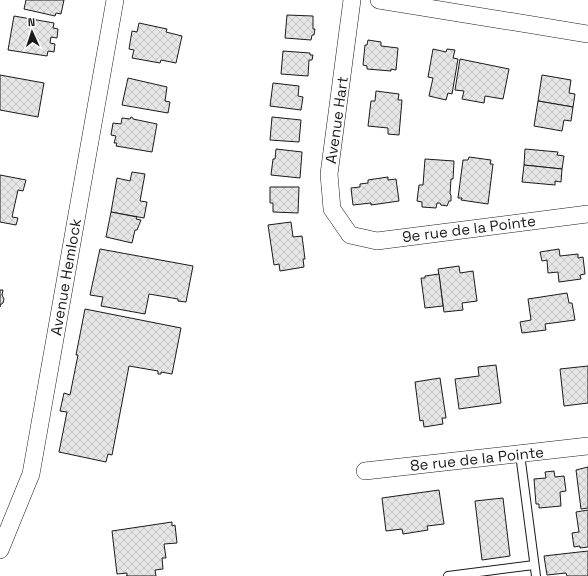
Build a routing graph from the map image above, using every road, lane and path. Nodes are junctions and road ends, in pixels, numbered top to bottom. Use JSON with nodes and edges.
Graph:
{"nodes":[{"id":1,"x":115,"y":0,"type":"edge"},
{"id":2,"x":352,"y":0,"type":"edge"},
{"id":3,"x":379,"y":0,"type":"edge"},
{"id":4,"x":588,"y":34,"type":"edge"},
{"id":5,"x":588,"y":214,"type":"edge"},
{"id":6,"x":350,"y":235,"type":"joint"},
{"id":7,"x":588,"y":446,"type":"edge"},
{"id":8,"x":520,"y":454,"type":"junction"},
{"id":9,"x":365,"y":471,"type":"dead end"},
{"id":10,"x":0,"y":550,"type":"edge"},
{"id":11,"x":534,"y":565,"type":"junction"},
{"id":12,"x":448,"y":576,"type":"edge"},
{"id":13,"x":536,"y":576,"type":"edge"}],
"edges":[{"from":1,"to":10,"type":"street","name":"Avenue Hemlock"},
{"from":2,"to":6,"type":"street","name":"Avenue Hart"},
{"from":3,"to":4,"type":"street"},
{"from":5,"to":6,"type":"street","name":"9e rue de la Pointe"},
{"from":7,"to":8,"type":"street","name":"8e rue de la Pointe"},
{"from":8,"to":9,"type":"street","name":"8e rue de la Pointe"},
{"from":8,"to":11,"type":"lane"},
{"from":11,"to":12,"type":"lane"},
{"from":11,"to":13,"type":"lane"}]}
